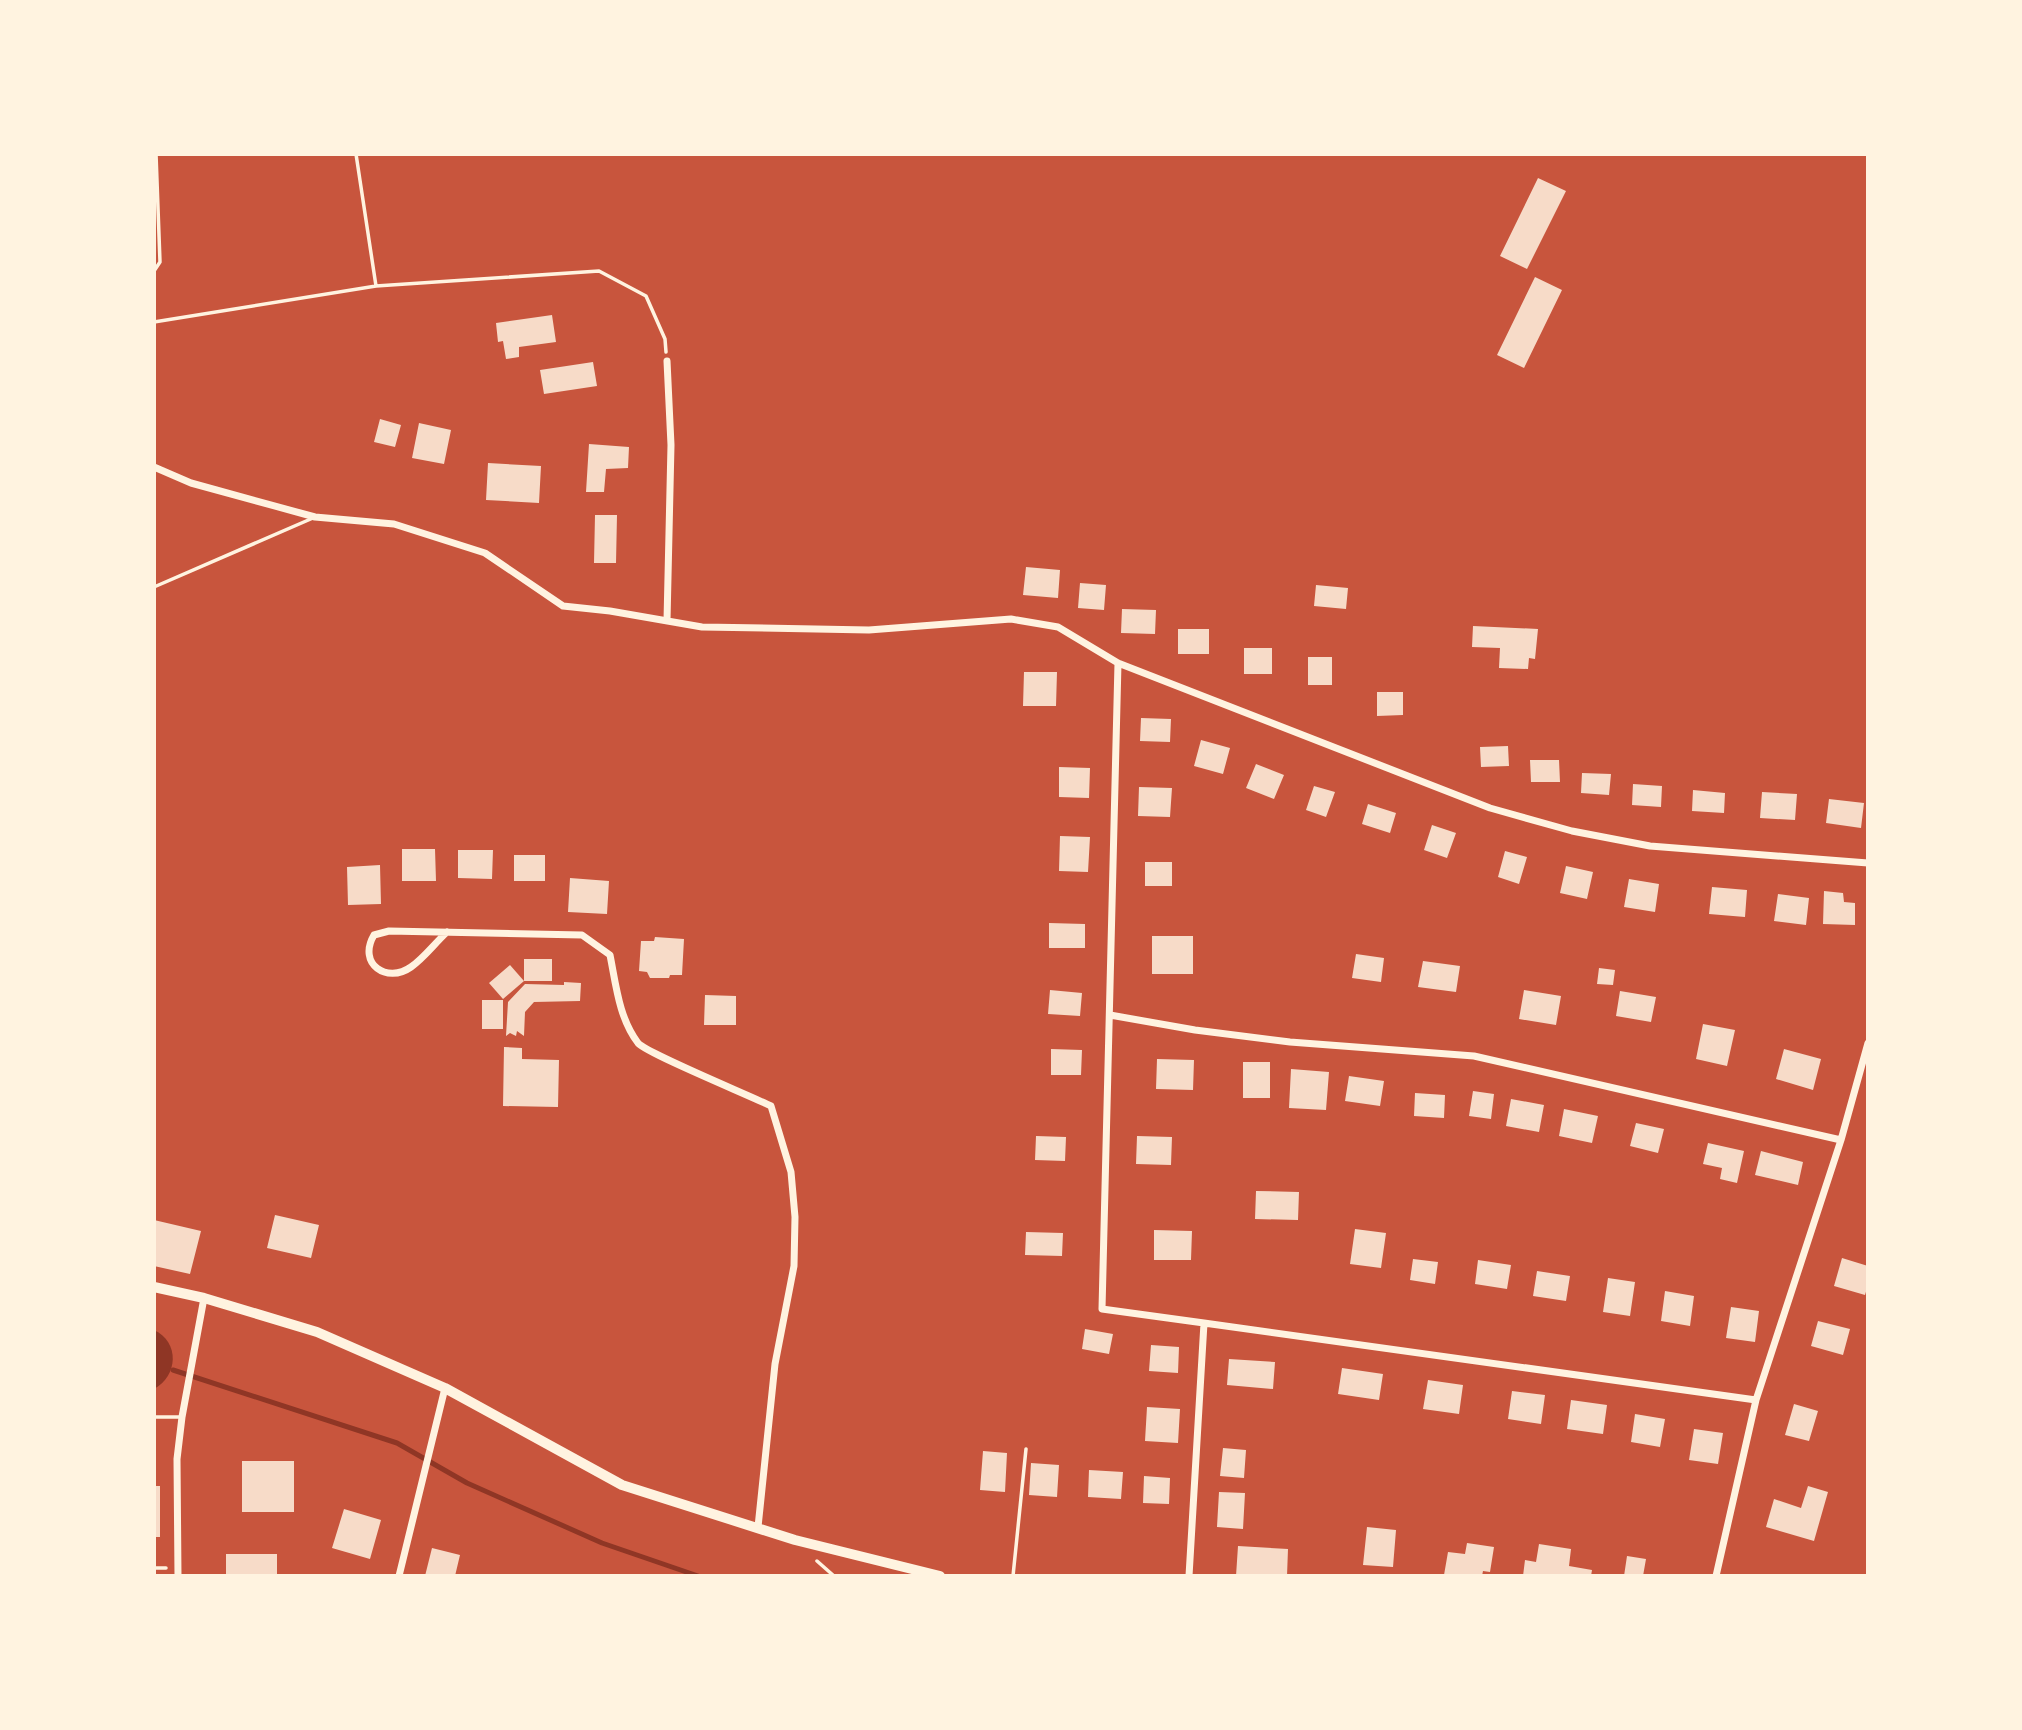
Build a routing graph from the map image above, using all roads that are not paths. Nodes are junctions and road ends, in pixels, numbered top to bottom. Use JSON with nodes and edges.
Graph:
{"nodes":[{"id":1,"x":667,"y":361,"type":"road end"},
{"id":2,"x":154,"y":467,"type":"edge"},
{"id":3,"x":315,"y":517,"type":"junction"},
{"id":4,"x":154,"y":587,"type":"edge"},
{"id":5,"x":667,"y":621,"type":"junction"},
{"id":6,"x":1118,"y":663,"type":"junction"},
{"id":7,"x":1868,"y":863,"type":"edge"},
{"id":8,"x":447,"y":932,"type":"junction"},
{"id":9,"x":1110,"y":1016,"type":"junction"},
{"id":10,"x":1868,"y":1042,"type":"edge"},
{"id":11,"x":1840,"y":1140,"type":"junction"},
{"id":12,"x":154,"y":1287,"type":"edge"},
{"id":13,"x":204,"y":1298,"type":"junction"},
{"id":14,"x":1204,"y":1323,"type":"junction"},
{"id":15,"x":445,"y":1388,"type":"junction"},
{"id":16,"x":1756,"y":1400,"type":"junction"},
{"id":17,"x":154,"y":1417,"type":"edge"},
{"id":18,"x":182,"y":1417,"type":"junction"},
{"id":19,"x":1026,"y":1449,"type":"dead end"},
{"id":20,"x":758,"y":1527,"type":"junction"},
{"id":21,"x":178,"y":1576,"type":"edge"},
{"id":22,"x":399,"y":1576,"type":"edge"},
{"id":23,"x":940,"y":1576,"type":"edge"},
{"id":24,"x":1013,"y":1576,"type":"edge"},
{"id":25,"x":1189,"y":1576,"type":"edge"},
{"id":26,"x":1716,"y":1576,"type":"edge"}],
"edges":[{"from":1,"to":5,"type":"street"},
{"from":2,"to":3,"type":"street"},
{"from":3,"to":4,"type":"lane"},
{"from":3,"to":5,"type":"street"},
{"from":5,"to":6,"type":"street"},
{"from":6,"to":7,"type":"street"},
{"from":6,"to":9,"type":"street"},
{"from":8,"to":8,"type":"street"},
{"from":8,"to":20,"type":"street"},
{"from":9,"to":11,"type":"street"},
{"from":9,"to":14,"type":"street"},
{"from":10,"to":11,"type":"street"},
{"from":11,"to":16,"type":"street"},
{"from":12,"to":13,"type":"main road"},
{"from":13,"to":15,"type":"main road"},
{"from":13,"to":18,"type":"street"},
{"from":14,"to":16,"type":"street"},
{"from":14,"to":25,"type":"street"},
{"from":15,"to":20,"type":"main road"},
{"from":15,"to":22,"type":"street"},
{"from":16,"to":26,"type":"street"},
{"from":17,"to":18,"type":"lane"},
{"from":18,"to":21,"type":"street"},
{"from":19,"to":24,"type":"lane"},
{"from":20,"to":23,"type":"main road"}]}
